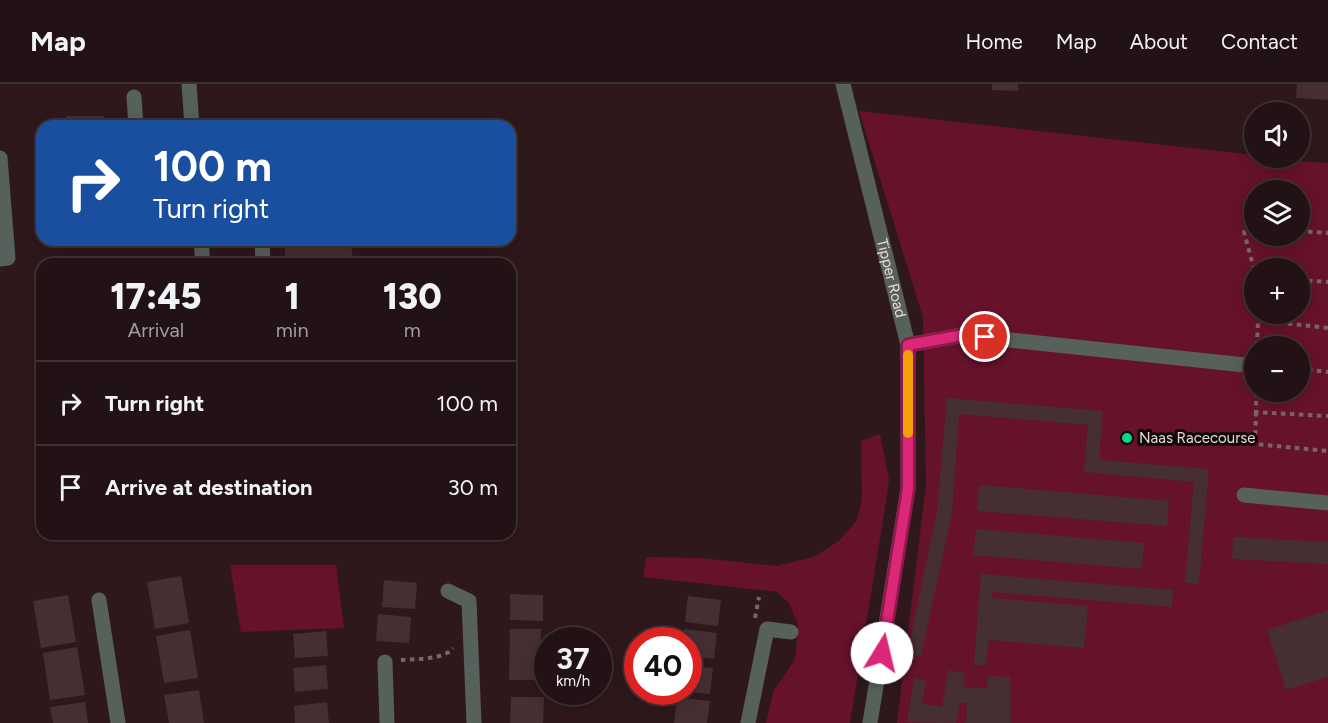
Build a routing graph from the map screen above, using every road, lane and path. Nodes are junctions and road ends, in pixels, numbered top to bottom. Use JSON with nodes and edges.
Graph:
{"nodes":[{"id":1,"x":189,"y":84,"type":"edge"},
{"id":2,"x":843,"y":84,"type":"edge"},
{"id":3,"x":134,"y":97,"type":"dead end"},
{"id":4,"x":136,"y":120,"type":"edge"},
{"id":5,"x":192,"y":120,"type":"edge"},
{"id":6,"x":0,"y":158,"type":"edge"},
{"id":7,"x":1310,"y":232,"type":"edge"},
{"id":8,"x":1328,"y":233,"type":"edge"},
{"id":9,"x":0,"y":259,"type":"edge"},
{"id":10,"x":1310,"y":281,"type":"edge"},
{"id":11,"x":1328,"y":282,"type":"edge"},
{"id":12,"x":1298,"y":324,"type":"edge"},
{"id":13,"x":1328,"y":327,"type":"edge"},
{"id":14,"x":908,"y":345,"type":"junction"},
{"id":15,"x":1244,"y":365,"type":"edge"},
{"id":16,"x":1310,"y":370,"type":"edge"},
{"id":17,"x":1328,"y":372,"type":"edge"},
{"id":18,"x":1256,"y":402,"type":"edge"},
{"id":19,"x":1256,"y":412,"type":"junction"},
{"id":20,"x":1328,"y":416,"type":"edge"},
{"id":21,"x":1328,"y":451,"type":"edge"},
{"id":22,"x":1244,"y":495,"type":"dead end"},
{"id":23,"x":1328,"y":503,"type":"edge"},
{"id":24,"x":448,"y":591,"type":"dead end"},
{"id":25,"x":99,"y":600,"type":"dead end"},
{"id":26,"x":791,"y":632,"type":"dead end"},
{"id":27,"x":454,"y":640,"type":"dead end"},
{"id":28,"x":385,"y":662,"type":"joint"},
{"id":29,"x":118,"y":723,"type":"edge"},
{"id":30,"x":387,"y":723,"type":"edge"},
{"id":31,"x":474,"y":723,"type":"edge"},
{"id":32,"x":748,"y":723,"type":"edge"},
{"id":33,"x":870,"y":723,"type":"edge"}],
"edges":[{"from":1,"to":5,"type":"street"},
{"from":2,"to":14,"type":"street","name":"Tipper Road"},
{"from":3,"to":4,"type":"street"},
{"from":6,"to":9,"type":"street"},
{"from":7,"to":8,"type":"path"},
{"from":10,"to":11,"type":"path"},
{"from":12,"to":13,"type":"path"},
{"from":14,"to":15,"type":"street"},
{"from":14,"to":33,"type":"street","name":"Tipper Road"},
{"from":16,"to":17,"type":"path"},
{"from":18,"to":19,"type":"path"},
{"from":19,"to":20,"type":"path"},
{"from":19,"to":21,"type":"path"},
{"from":22,"to":23,"type":"street"},
{"from":24,"to":31,"type":"street"},
{"from":25,"to":29,"type":"street"},
{"from":26,"to":32,"type":"street"},
{"from":27,"to":28,"type":"path"},
{"from":28,"to":30,"type":"street"}]}
